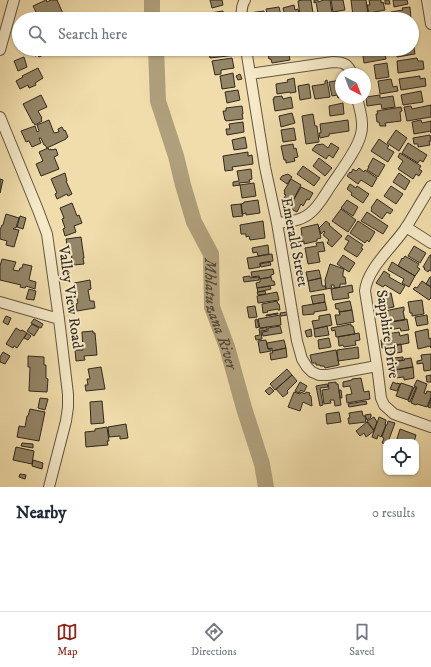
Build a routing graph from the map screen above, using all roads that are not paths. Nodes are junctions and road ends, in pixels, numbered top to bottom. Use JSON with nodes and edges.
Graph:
{"nodes":[{"id":1,"x":14,"y":0,"type":"edge"},
{"id":2,"x":245,"y":0,"type":"edge"},
{"id":3,"x":428,"y":0,"type":"edge"},
{"id":4,"x":241,"y":12,"type":"edge"},
{"id":5,"x":431,"y":24,"type":"edge"},
{"id":6,"x":0,"y":50,"type":"edge"},
{"id":7,"x":247,"y":56,"type":"edge"},
{"id":8,"x":348,"y":68,"type":"edge"},
{"id":9,"x":250,"y":74,"type":"junction"},
{"id":10,"x":358,"y":104,"type":"edge"},
{"id":11,"x":0,"y":117,"type":"edge"},
{"id":12,"x":431,"y":186,"type":"edge"},
{"id":13,"x":277,"y":223,"type":"junction"},
{"id":14,"x":406,"y":227,"type":"junction"},
{"id":15,"x":431,"y":243,"type":"edge"},
{"id":16,"x":0,"y":302,"type":"edge"},
{"id":17,"x":59,"y":319,"type":"junction"},
{"id":18,"x":377,"y":366,"type":"junction"},
{"id":19,"x":431,"y":427,"type":"edge"},
{"id":20,"x":49,"y":487,"type":"edge"}],
"edges":[{"from":1,"to":6,"type":"street"},
{"from":2,"to":4,"type":"street"},
{"from":3,"to":5,"type":"street"},
{"from":7,"to":9,"type":"street","name":"Emerald Street"},
{"from":8,"to":9,"type":"street"},
{"from":9,"to":13,"type":"street","name":"Emerald Street"},
{"from":10,"to":13,"type":"street"},
{"from":11,"to":17,"type":"street","name":"Valley View Road"},
{"from":12,"to":14,"type":"street","name":"Sapphire Drive"},
{"from":13,"to":18,"type":"street","name":"Emerald Street"},
{"from":14,"to":15,"type":"street"},
{"from":14,"to":18,"type":"street","name":"Sapphire Drive"},
{"from":16,"to":17,"type":"street"},
{"from":17,"to":20,"type":"street","name":"Valley View Road"},
{"from":18,"to":19,"type":"street","name":"Sapphire Drive"}]}
